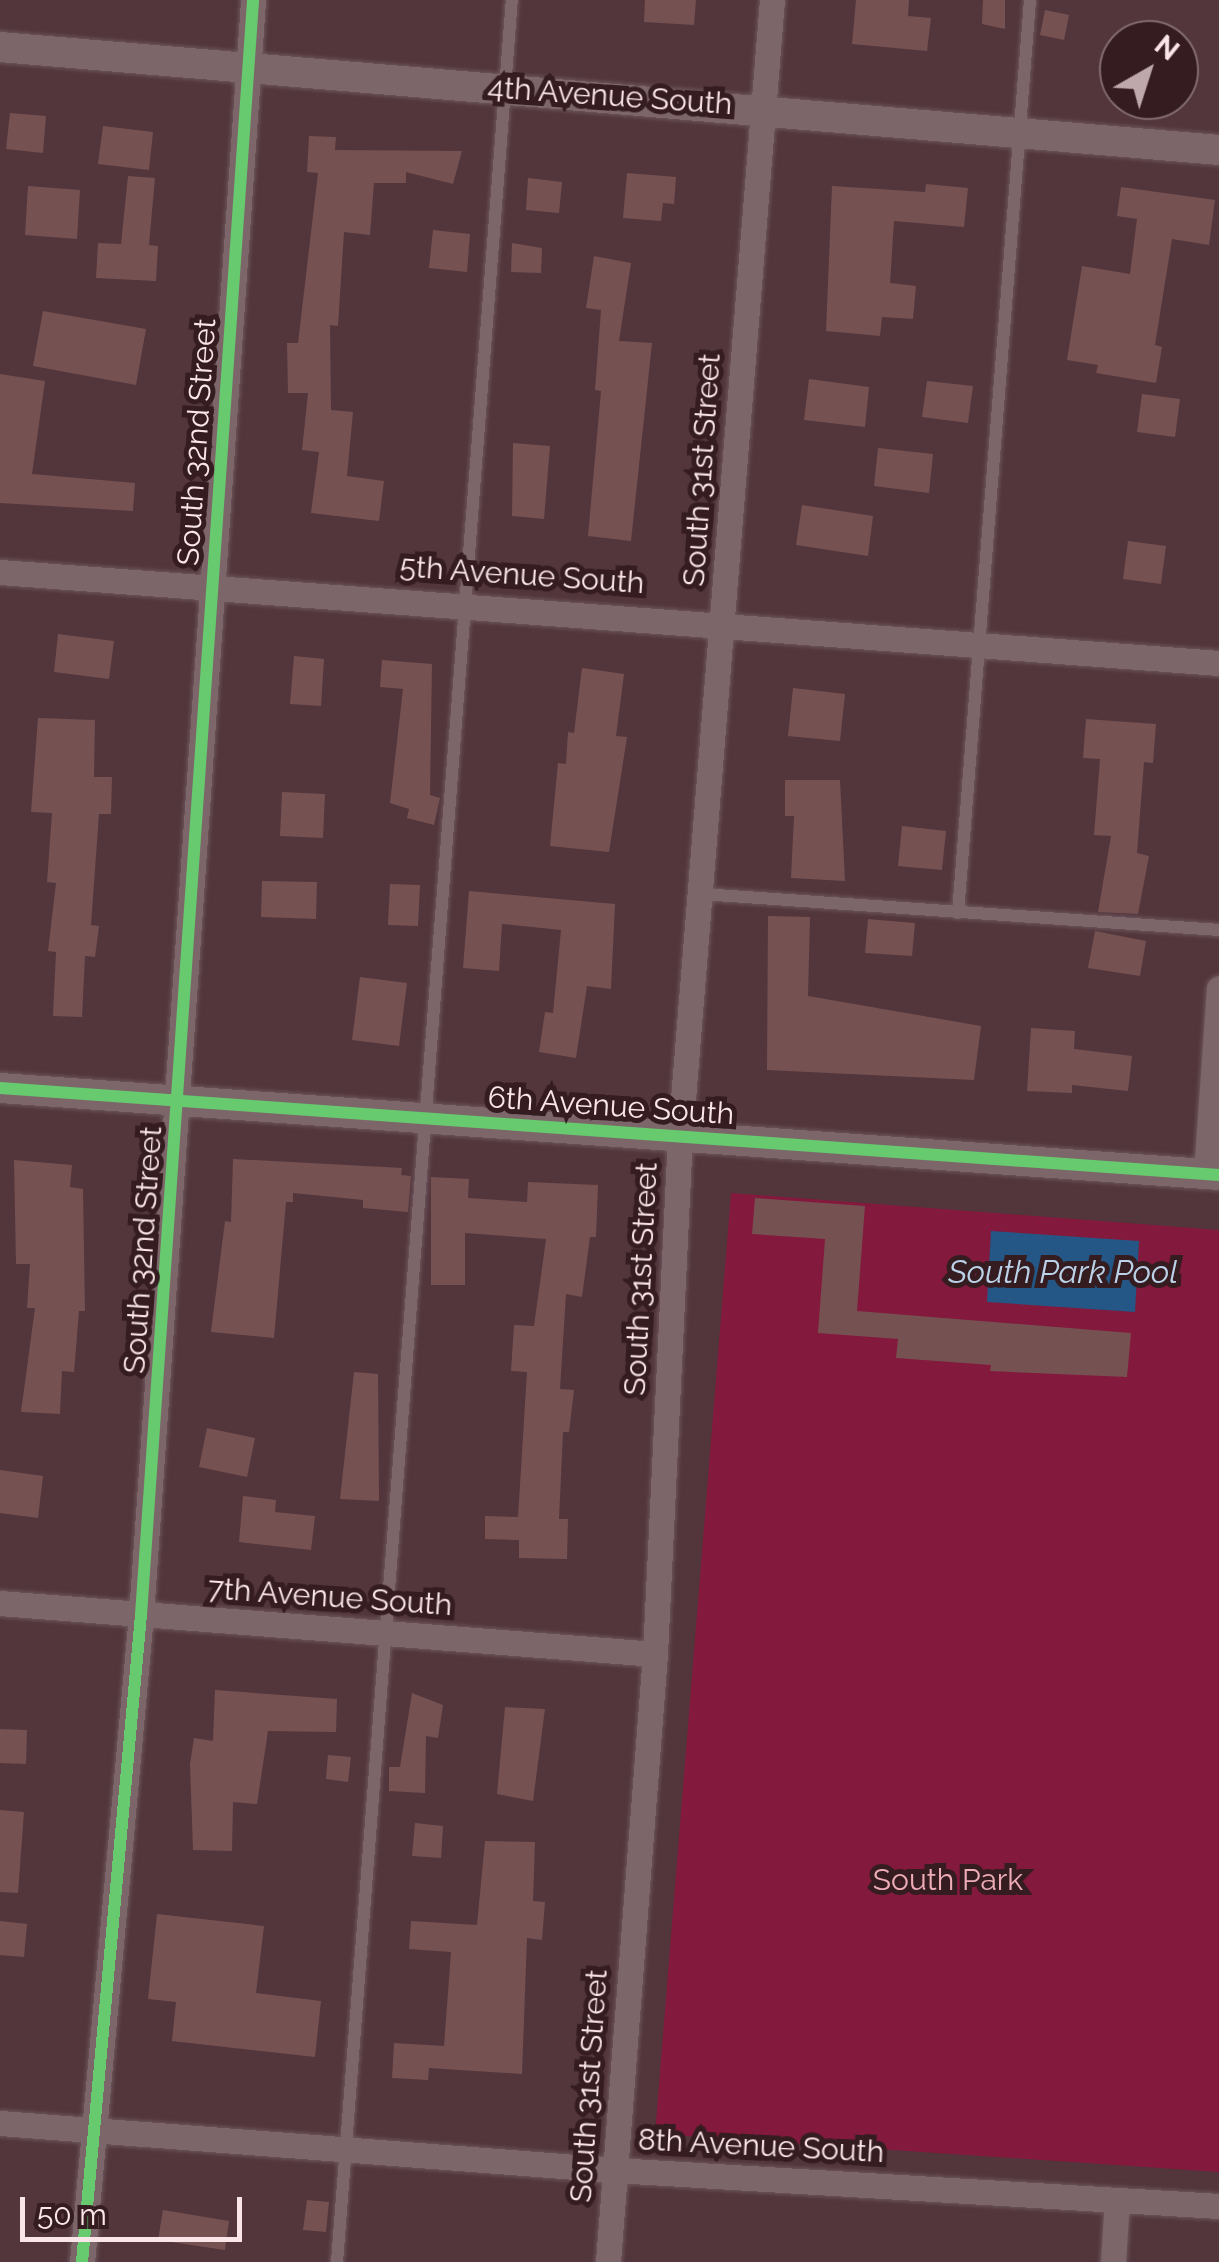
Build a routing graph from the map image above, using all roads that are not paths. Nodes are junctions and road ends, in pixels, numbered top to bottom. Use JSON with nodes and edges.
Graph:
{"nodes":[{"id":1,"x":253,"y":0,"type":"edge"},
{"id":2,"x":512,"y":0,"type":"edge"},
{"id":3,"x":772,"y":0,"type":"edge"},
{"id":4,"x":1030,"y":0,"type":"edge"},
{"id":5,"x":0,"y":47,"type":"edge"},
{"id":6,"x":248,"y":64,"type":"junction"},
{"id":7,"x":505,"y":89,"type":"junction"},
{"id":8,"x":763,"y":108,"type":"junction"},
{"id":9,"x":1020,"y":131,"type":"junction"},
{"id":10,"x":1219,"y":150,"type":"edge"},
{"id":11,"x":0,"y":572,"type":"edge"},
{"id":12,"x":212,"y":585,"type":"junction"},
{"id":13,"x":466,"y":602,"type":"junction"},
{"id":14,"x":722,"y":622,"type":"junction"},
{"id":15,"x":978,"y":642,"type":"junction"},
{"id":16,"x":1219,"y":663,"type":"edge"},
{"id":17,"x":702,"y":894,"type":"junction"},
{"id":18,"x":958,"y":913,"type":"junction"},
{"id":19,"x":1219,"y":930,"type":"edge"},
{"id":20,"x":1219,"y":988,"type":"edge"},
{"id":21,"x":0,"y":1088,"type":"edge"},
{"id":22,"x":180,"y":1100,"type":"junction"},
{"id":23,"x":424,"y":1118,"type":"junction"},
{"id":24,"x":680,"y":1136,"type":"junction"},
{"id":25,"x":1212,"y":1174,"type":"edge"},
{"id":26,"x":0,"y":1603,"type":"edge"},
{"id":27,"x":141,"y":1615,"type":"junction"},
{"id":28,"x":386,"y":1633,"type":"junction"},
{"id":29,"x":655,"y":1654,"type":"junction"},
{"id":30,"x":0,"y":2123,"type":"edge"},
{"id":31,"x":91,"y":2130,"type":"junction"},
{"id":32,"x":346,"y":2150,"type":"junction"},
{"id":33,"x":615,"y":2170,"type":"junction"},
{"id":34,"x":1117,"y":2200,"type":"junction"},
{"id":35,"x":1219,"y":2206,"type":"edge"},
{"id":36,"x":82,"y":2262,"type":"edge"},
{"id":37,"x":337,"y":2262,"type":"edge"},
{"id":38,"x":608,"y":2262,"type":"edge"},
{"id":39,"x":1113,"y":2262,"type":"edge"}],
"edges":[{"from":1,"to":6,"type":"street","name":"South 32nd Street"},
{"from":2,"to":7,"type":"lane"},
{"from":3,"to":8,"type":"street","name":"South 31st Street"},
{"from":4,"to":9,"type":"lane"},
{"from":5,"to":6,"type":"street","name":"4th Avenue South"},
{"from":6,"to":7,"type":"street","name":"4th Avenue South"},
{"from":6,"to":12,"type":"street","name":"South 32nd Street"},
{"from":7,"to":8,"type":"street","name":"4th Avenue South"},
{"from":7,"to":13,"type":"lane"},
{"from":8,"to":9,"type":"street","name":"4th Avenue South"},
{"from":8,"to":14,"type":"street","name":"South 31st Street"},
{"from":9,"to":10,"type":"street","name":"4th Avenue South"},
{"from":9,"to":15,"type":"lane"},
{"from":11,"to":12,"type":"street","name":"5th Avenue South"},
{"from":12,"to":13,"type":"street","name":"5th Avenue South"},
{"from":12,"to":22,"type":"street","name":"South 32nd Street"},
{"from":13,"to":14,"type":"street","name":"5th Avenue South"},
{"from":13,"to":23,"type":"lane"},
{"from":14,"to":15,"type":"street","name":"5th Avenue South"},
{"from":14,"to":17,"type":"street","name":"South 31st Street"},
{"from":15,"to":16,"type":"street","name":"5th Avenue South"},
{"from":15,"to":18,"type":"lane"},
{"from":17,"to":18,"type":"lane"},
{"from":17,"to":24,"type":"street","name":"South 31st Street"},
{"from":18,"to":19,"type":"lane"},
{"from":20,"to":25,"type":"street"},
{"from":21,"to":22,"type":"street","name":"6th Avenue South"},
{"from":22,"to":23,"type":"street","name":"6th Avenue South"},
{"from":22,"to":27,"type":"street","name":"South 32nd Street"},
{"from":23,"to":24,"type":"street","name":"6th Avenue South"},
{"from":23,"to":28,"type":"lane"},
{"from":24,"to":25,"type":"street","name":"6th Avenue South"},
{"from":24,"to":29,"type":"street","name":"South 31st Street"},
{"from":26,"to":27,"type":"street","name":"7th Avenue South"},
{"from":27,"to":28,"type":"street","name":"7th Avenue South"},
{"from":27,"to":31,"type":"street","name":"South 32nd Street"},
{"from":28,"to":29,"type":"street","name":"7th Avenue South"},
{"from":28,"to":32,"type":"lane"},
{"from":29,"to":33,"type":"street","name":"South 31st Street"},
{"from":30,"to":31,"type":"street","name":"8th Avenue South"},
{"from":31,"to":32,"type":"street","name":"8th Avenue South"},
{"from":31,"to":36,"type":"street","name":"South 32nd Street"},
{"from":32,"to":33,"type":"street","name":"8th Avenue South"},
{"from":32,"to":37,"type":"lane"},
{"from":33,"to":34,"type":"street","name":"8th Avenue South"},
{"from":33,"to":38,"type":"street","name":"South 31st Street"},
{"from":34,"to":35,"type":"street","name":"8th Avenue South"},
{"from":34,"to":39,"type":"street"}]}
